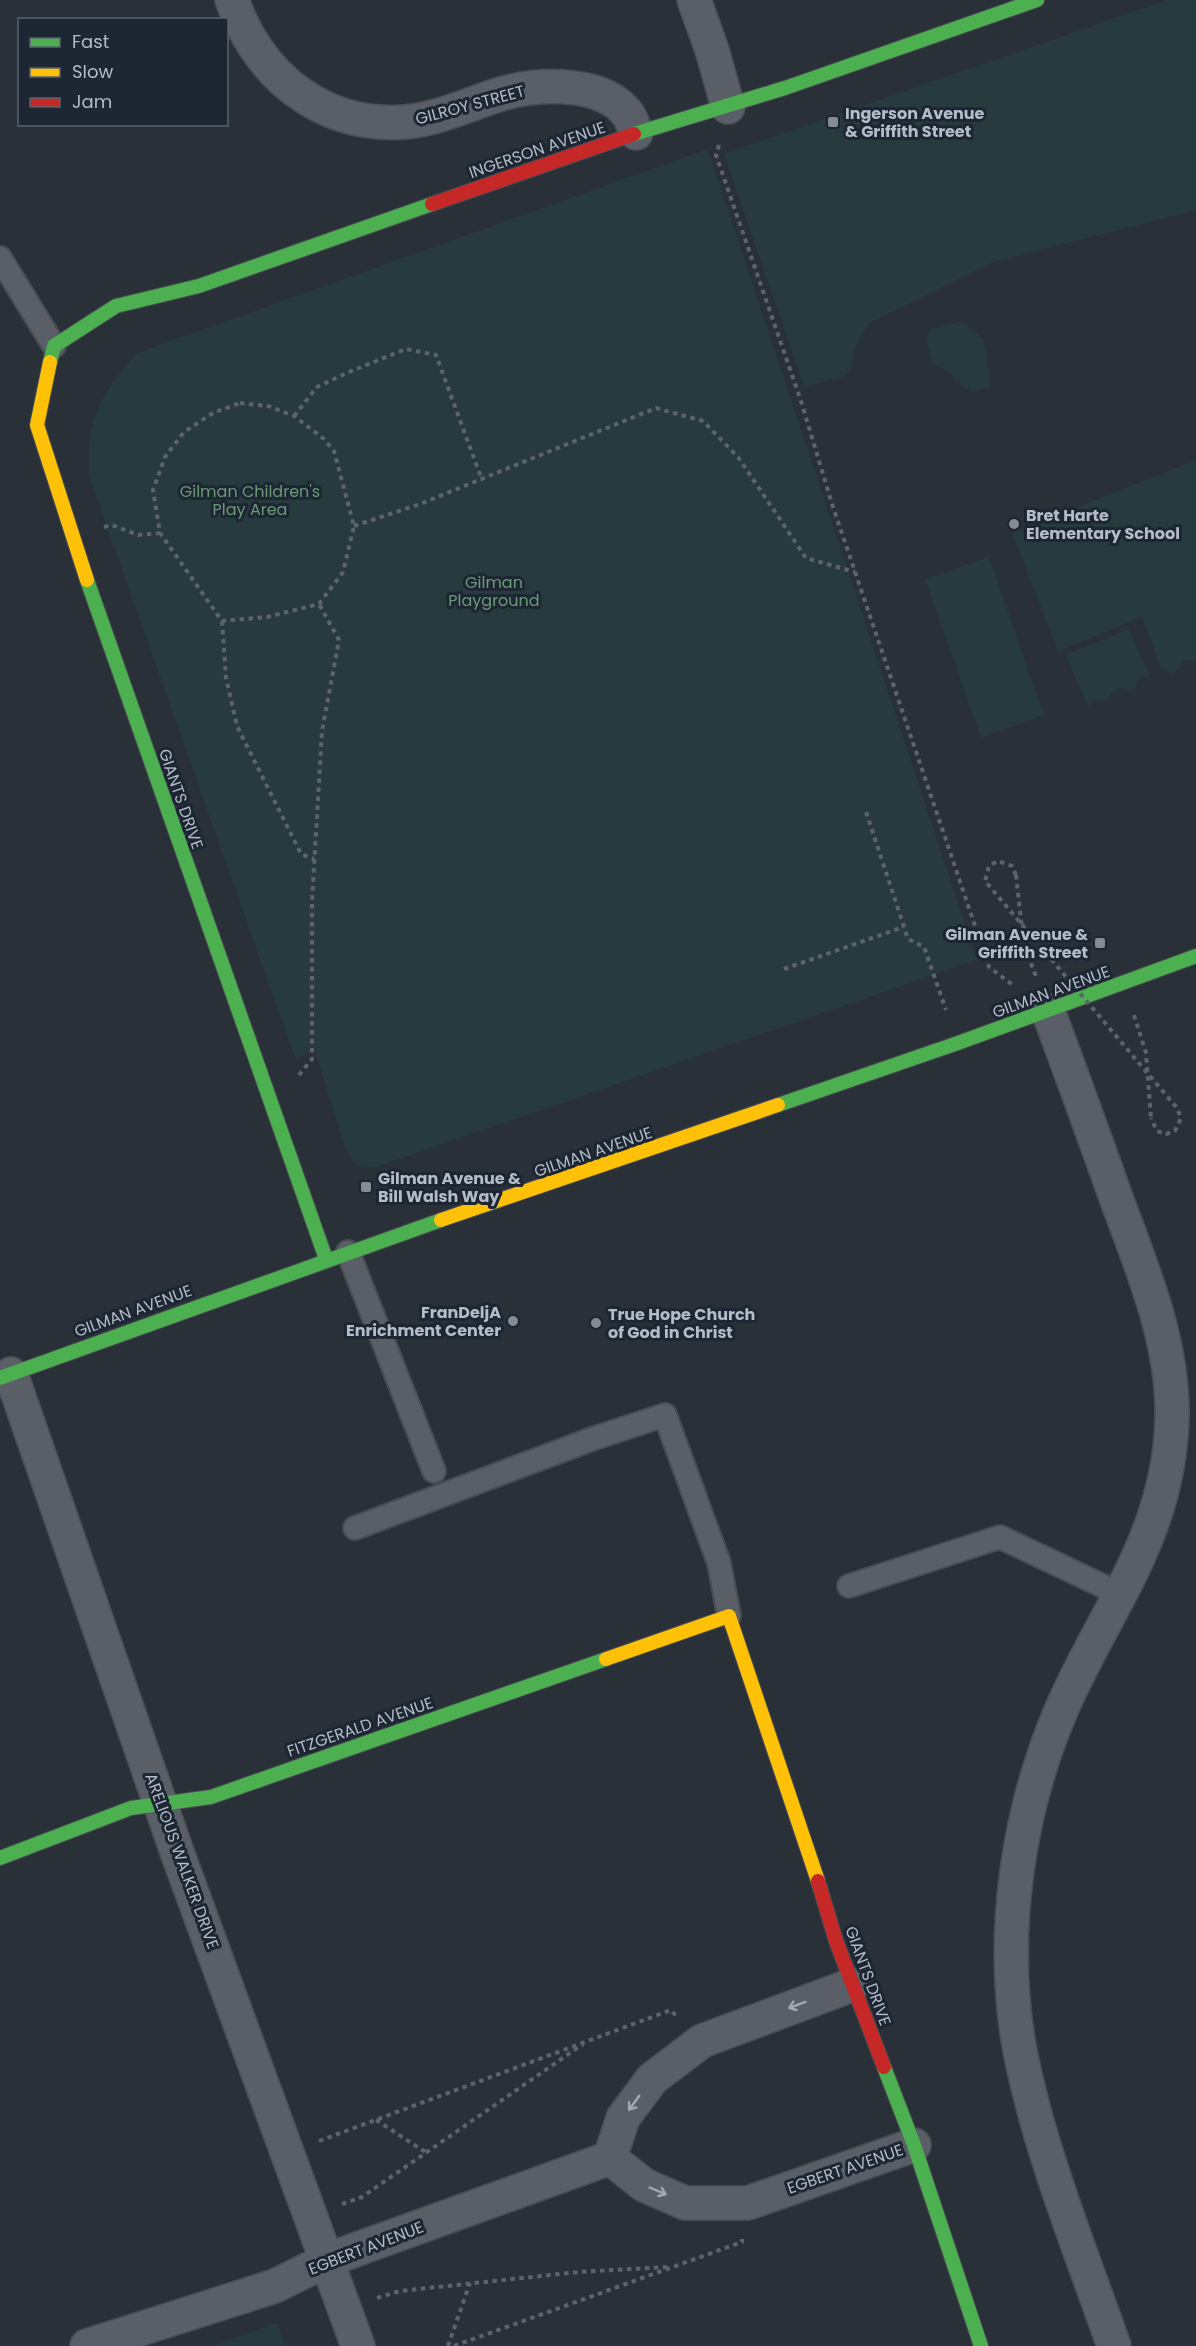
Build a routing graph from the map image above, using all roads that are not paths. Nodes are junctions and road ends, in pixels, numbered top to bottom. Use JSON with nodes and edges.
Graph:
{"nodes":[{"id":1,"x":232,"y":0,"type":"edge"},
{"id":2,"x":694,"y":0,"type":"edge"},
{"id":3,"x":1037,"y":0,"type":"edge"},
{"id":4,"x":728,"y":107,"type":"junction"},
{"id":5,"x":636,"y":133,"type":"junction"},
{"id":6,"x":0,"y":258,"type":"edge"},
{"id":7,"x":54,"y":346,"type":"junction"},
{"id":8,"x":1196,"y":956,"type":"edge"},
{"id":9,"x":1048,"y":1011,"type":"junction"},
{"id":10,"x":348,"y":1252,"type":"junction"},
{"id":11,"x":326,"y":1259,"type":"junction"},
{"id":12,"x":6,"y":1376,"type":"edge"},
{"id":13,"x":1184,"y":1377,"type":"edge"},
{"id":14,"x":434,"y":1470,"type":"dead end"},
{"id":15,"x":355,"y":1528,"type":"dead end"},
{"id":16,"x":849,"y":1586,"type":"dead end"},
{"id":17,"x":1122,"y":1594,"type":"junction"},
{"id":18,"x":729,"y":1616,"type":"junction"},
{"id":19,"x":161,"y":1804,"type":"junction"},
{"id":20,"x":0,"y":1858,"type":"edge"},
{"id":21,"x":852,"y":1985,"type":"junction"},
{"id":22,"x":914,"y":2145,"type":"junction"},
{"id":23,"x":610,"y":2158,"type":"junction"},
{"id":24,"x":327,"y":2260,"type":"junction"},
{"id":25,"x":87,"y":2346,"type":"edge"},
{"id":26,"x":358,"y":2346,"type":"edge"},
{"id":27,"x":981,"y":2346,"type":"edge"},
{"id":28,"x":1114,"y":2346,"type":"edge"}],
"edges":[{"from":1,"to":5,"type":"street","name":"GILROY STREET"},
{"from":2,"to":4,"type":"street"},
{"from":3,"to":4,"type":"street","name":"INGERSON AVENUE"},
{"from":4,"to":5,"type":"street","name":"INGERSON AVENUE"},
{"from":5,"to":7,"type":"street","name":"INGERSON AVENUE"},
{"from":6,"to":7,"type":"lane"},
{"from":7,"to":11,"type":"street","name":"GIANTS DRIVE"},
{"from":8,"to":9,"type":"street","name":"GILMAN AVENUE"},
{"from":9,"to":10,"type":"street","name":"GILMAN AVENUE"},
{"from":9,"to":13,"type":"street"},
{"from":10,"to":11,"type":"street","name":"GILMAN AVENUE"},
{"from":10,"to":14,"type":"lane"},
{"from":11,"to":12,"type":"street","name":"GILMAN AVENUE"},
{"from":12,"to":19,"type":"street","name":"ARELIOUS WALKER DRIVE"},
{"from":13,"to":17,"type":"street"},
{"from":15,"to":18,"type":"lane"},
{"from":16,"to":17,"type":"lane"},
{"from":17,"to":28,"type":"street"},
{"from":18,"to":19,"type":"street","name":"FITZGERALD AVENUE"},
{"from":18,"to":21,"type":"street","name":"GIANTS DRIVE"},
{"from":19,"to":20,"type":"street","name":"FITZGERALD AVENUE"},
{"from":19,"to":24,"type":"street","name":"ARELIOUS WALKER DRIVE"},
{"from":21,"to":22,"type":"street","name":"GIANTS DRIVE"},
{"from":21,"to":23,"type":"street","one_way":true},
{"from":23,"to":22,"type":"street","name":"EGBERT AVENUE","one_way":true},
{"from":22,"to":27,"type":"street","name":"GIANTS DRIVE"},
{"from":23,"to":24,"type":"street","name":"EGBERT AVENUE"},
{"from":24,"to":25,"type":"street","name":"EGBERT AVENUE"},
{"from":24,"to":26,"type":"street","name":"ARELIOUS WALKER DRIVE"}]}
